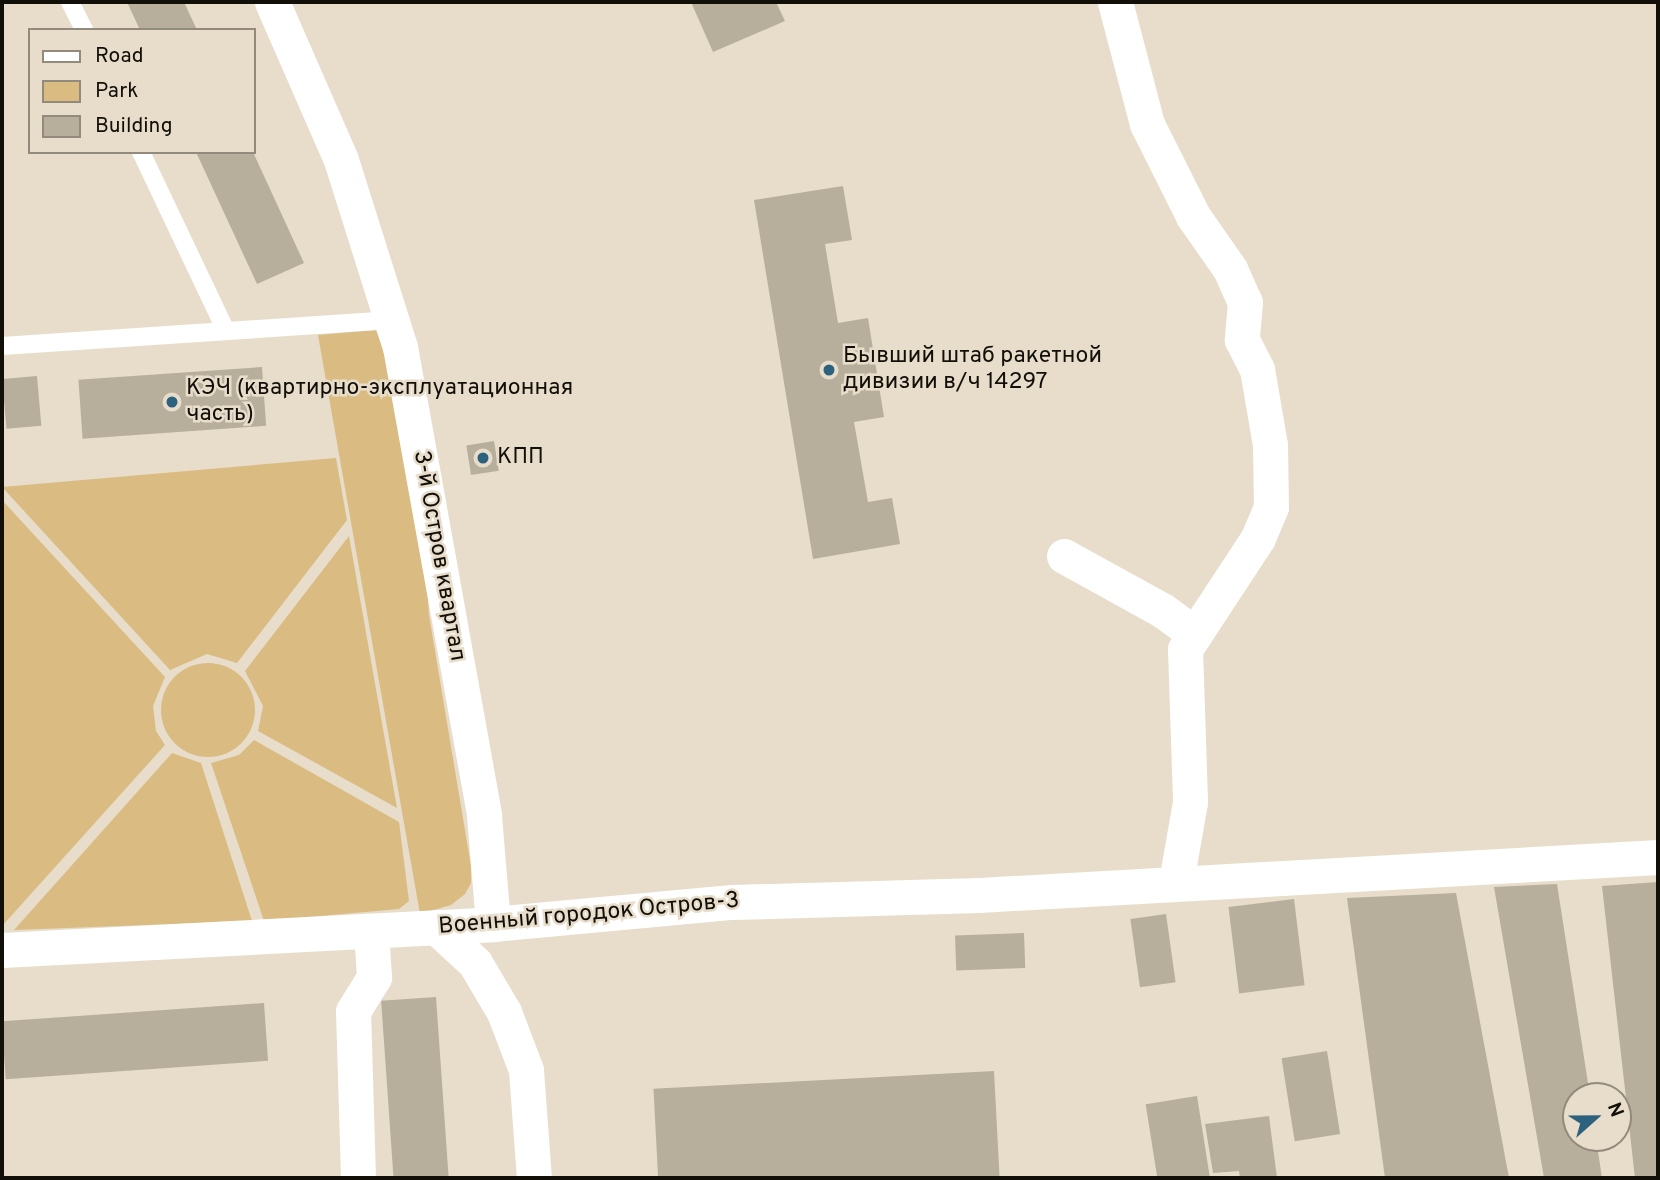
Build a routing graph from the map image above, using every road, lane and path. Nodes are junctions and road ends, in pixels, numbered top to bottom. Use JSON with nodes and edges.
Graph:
{"nodes":[{"id":1,"x":70,"y":2,"type":"edge"},
{"id":2,"x":272,"y":2,"type":"edge"},
{"id":3,"x":1115,"y":2,"type":"edge"},
{"id":4,"x":82,"y":28,"type":"edge"},
{"id":5,"x":142,"y":154,"type":"edge"},
{"id":6,"x":392,"y":320,"type":"junction"},
{"id":7,"x":226,"y":331,"type":"junction"},
{"id":8,"x":2,"y":346,"type":"edge"},
{"id":9,"x":1064,"y":556,"type":"dead end"},
{"id":10,"x":1195,"y":634,"type":"junction"},
{"id":11,"x":1658,"y":857,"type":"edge"},
{"id":12,"x":1176,"y":882,"type":"junction"},
{"id":13,"x":493,"y":924,"type":"junction"},
{"id":14,"x":436,"y":927,"type":"junction"},
{"id":15,"x":371,"y":931,"type":"junction"},
{"id":16,"x":2,"y":950,"type":"edge"},
{"id":17,"x":358,"y":1178,"type":"edge"},
{"id":18,"x":534,"y":1178,"type":"edge"}],
"edges":[{"from":1,"to":4,"type":"lane"},
{"from":2,"to":6,"type":"street","name":"3-й Остров квартал"},
{"from":3,"to":10,"type":"street"},
{"from":5,"to":7,"type":"lane"},
{"from":6,"to":7,"type":"lane"},
{"from":6,"to":13,"type":"street","name":"3-й Остров квартал"},
{"from":7,"to":8,"type":"lane"},
{"from":9,"to":10,"type":"street"},
{"from":10,"to":12,"type":"street"},
{"from":11,"to":12,"type":"street","name":"Военный городок Остров-3"},
{"from":12,"to":13,"type":"street","name":"Военный городок Остров-3"},
{"from":13,"to":14,"type":"street","name":"Военный городок Остров-3"},
{"from":14,"to":15,"type":"street","name":"Военный городок Остров-3"},
{"from":14,"to":18,"type":"street"},
{"from":15,"to":16,"type":"street","name":"Военный городок Остров-3"},
{"from":15,"to":17,"type":"street"}]}
